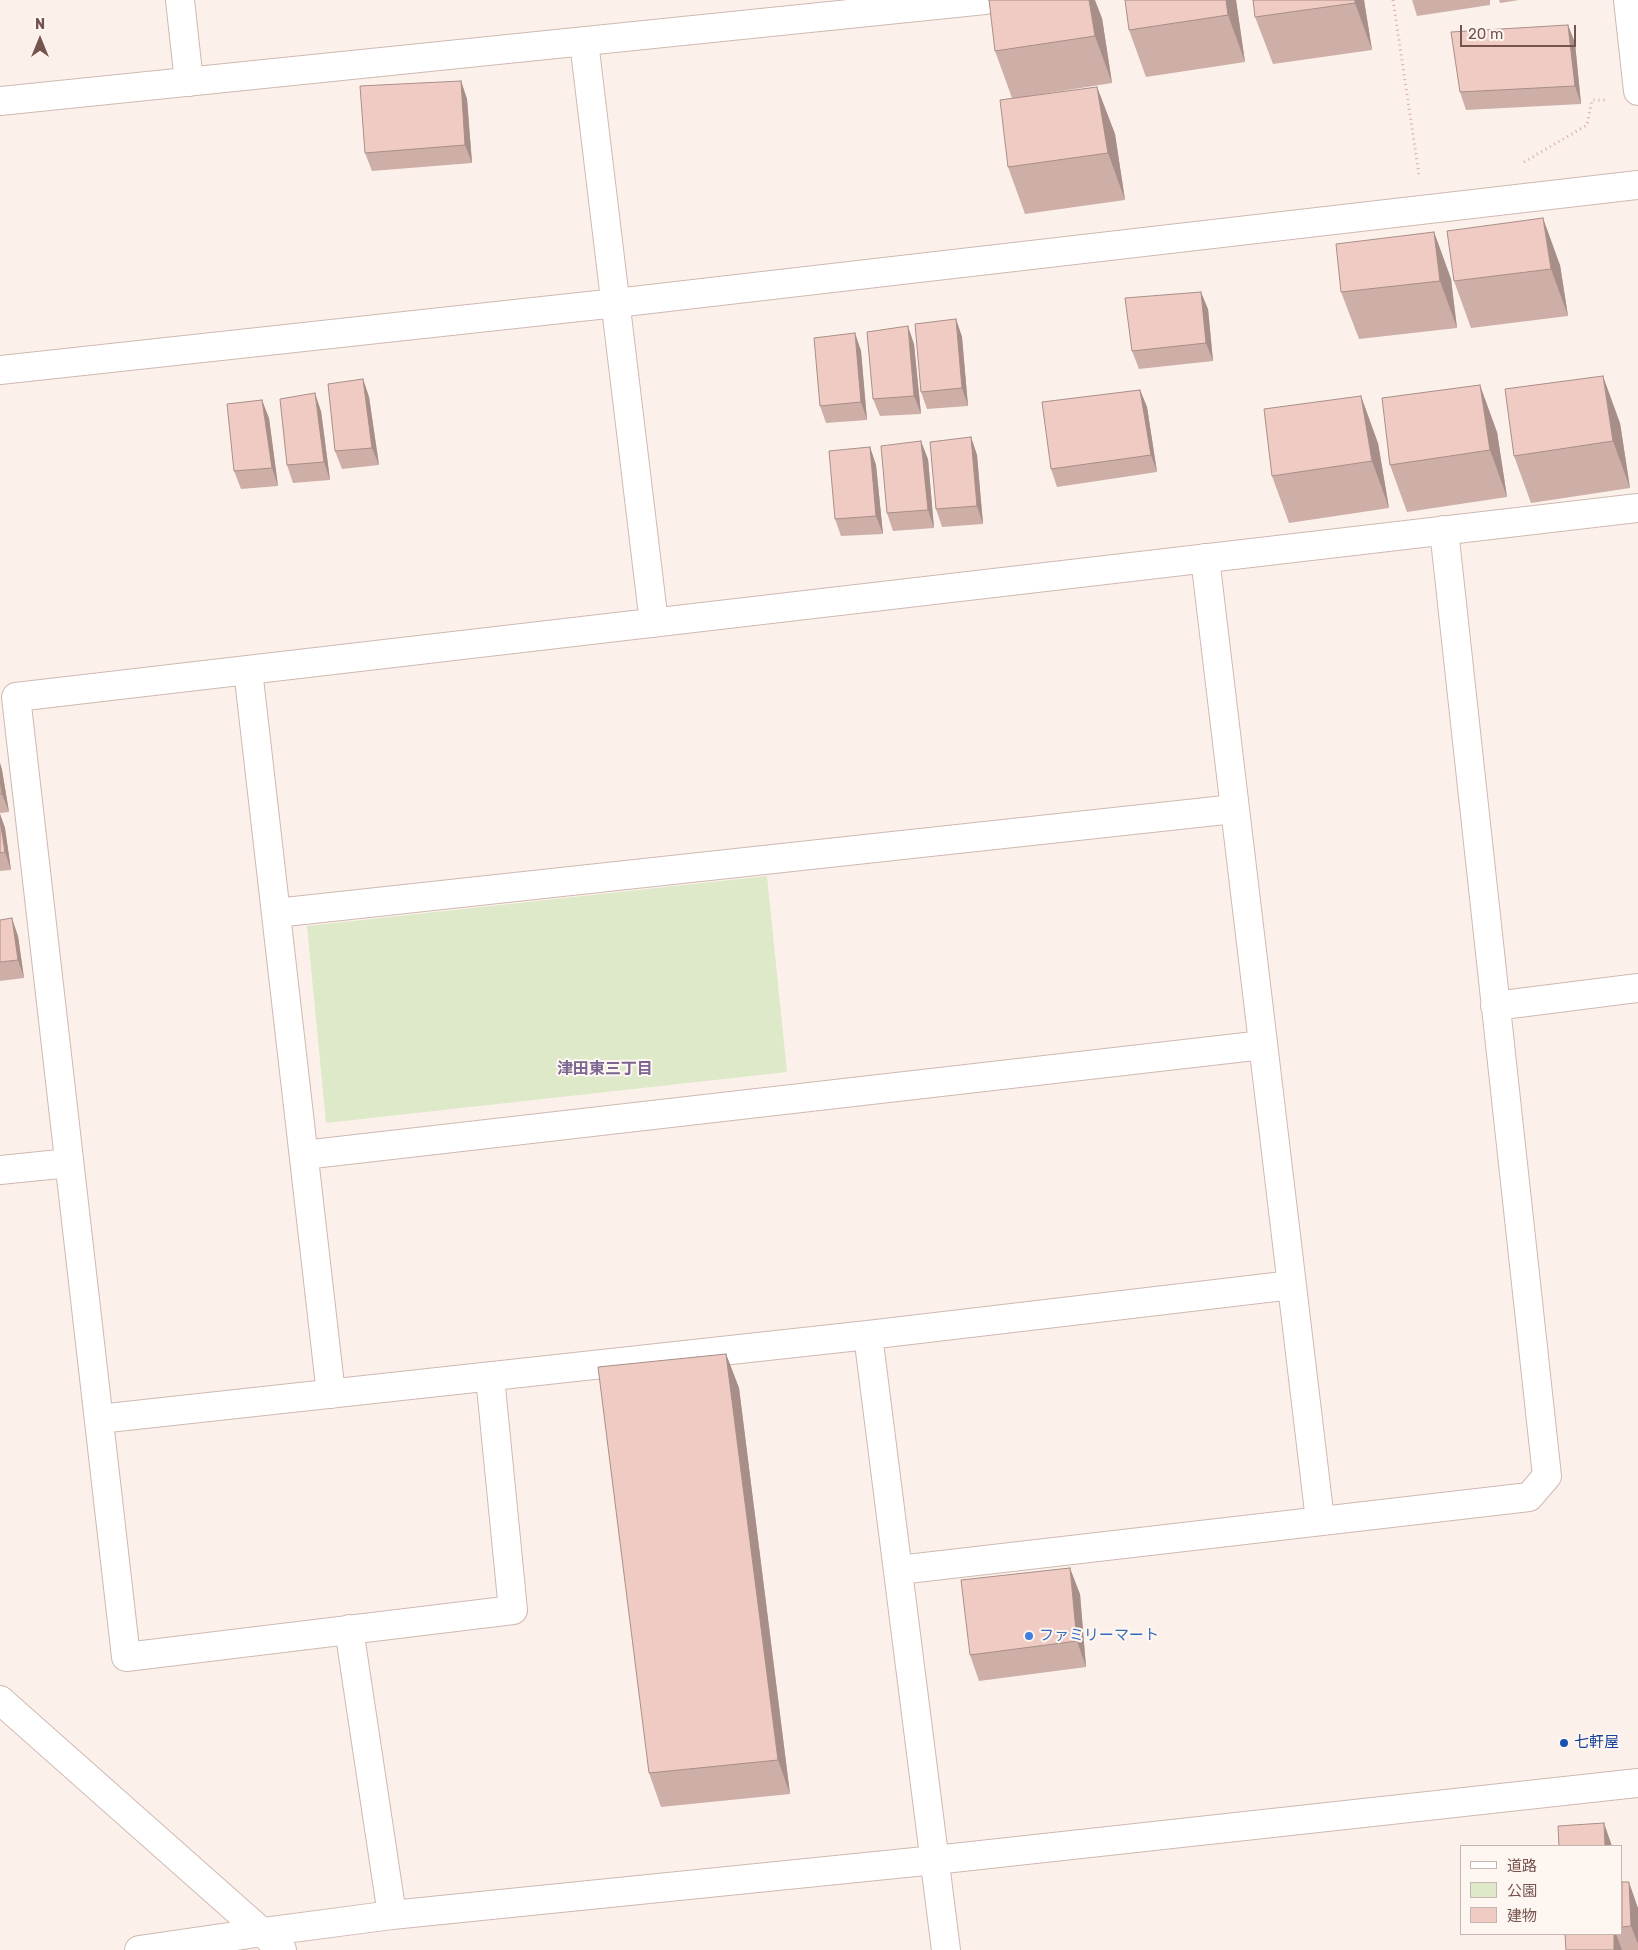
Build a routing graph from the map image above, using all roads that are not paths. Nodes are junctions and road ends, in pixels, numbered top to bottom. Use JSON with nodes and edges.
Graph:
{"nodes":[{"id":1,"x":180,"y":0,"type":"edge"},
{"id":2,"x":985,"y":0,"type":"edge"},
{"id":3,"x":1628,"y":0,"type":"edge"},
{"id":4,"x":584,"y":42,"type":"junction"},
{"id":5,"x":188,"y":82,"type":"junction"},
{"id":6,"x":1638,"y":91,"type":"edge"},
{"id":7,"x":0,"y":101,"type":"edge"},
{"id":8,"x":1638,"y":185,"type":"edge"},
{"id":9,"x":616,"y":303,"type":"junction"},
{"id":10,"x":0,"y":370,"type":"edge"},
{"id":11,"x":1638,"y":508,"type":"edge"},
{"id":12,"x":1444,"y":530,"type":"junction"},
{"id":13,"x":1205,"y":558,"type":"junction"},
{"id":14,"x":654,"y":623,"type":"junction"},
{"id":15,"x":248,"y":670,"type":"junction"},
{"id":16,"x":1234,"y":808,"type":"junction"},
{"id":17,"x":276,"y":913,"type":"junction"},
{"id":18,"x":1638,"y":988,"type":"edge"},
{"id":19,"x":1495,"y":1006,"type":"junction"},
{"id":20,"x":1263,"y":1045,"type":"junction"},
{"id":21,"x":304,"y":1155,"type":"junction"},
{"id":22,"x":69,"y":1163,"type":"junction"},
{"id":23,"x":0,"y":1170,"type":"edge"},
{"id":24,"x":1292,"y":1285,"type":"junction"},
{"id":25,"x":868,"y":1335,"type":"junction"},
{"id":26,"x":490,"y":1377,"type":"junction"},
{"id":27,"x":331,"y":1394,"type":"junction"},
{"id":28,"x":99,"y":1419,"type":"junction"},
{"id":29,"x":1320,"y":1520,"type":"junction"},
{"id":30,"x":899,"y":1570,"type":"junction"},
{"id":31,"x":349,"y":1629,"type":"junction"},
{"id":32,"x":0,"y":1700,"type":"edge"},
{"id":33,"x":1638,"y":1783,"type":"edge"},
{"id":34,"x":935,"y":1860,"type":"junction"},
{"id":35,"x":392,"y":1916,"type":"junction"},
{"id":36,"x":263,"y":1932,"type":"junction"},
{"id":37,"x":154,"y":1949,"type":"edge"},
{"id":38,"x":282,"y":1950,"type":"edge"},
{"id":39,"x":946,"y":1950,"type":"edge"}],
"edges":[{"from":1,"to":5,"type":"street"},
{"from":2,"to":4,"type":"street"},
{"from":3,"to":6,"type":"street"},
{"from":4,"to":5,"type":"street"},
{"from":4,"to":9,"type":"street"},
{"from":5,"to":7,"type":"street"},
{"from":8,"to":9,"type":"street"},
{"from":9,"to":10,"type":"street"},
{"from":9,"to":14,"type":"street"},
{"from":11,"to":12,"type":"street"},
{"from":12,"to":13,"type":"street"},
{"from":12,"to":19,"type":"street"},
{"from":13,"to":14,"type":"street"},
{"from":13,"to":16,"type":"street"},
{"from":14,"to":15,"type":"street"},
{"from":15,"to":17,"type":"street"},
{"from":15,"to":22,"type":"street"},
{"from":16,"to":17,"type":"street"},
{"from":16,"to":20,"type":"street"},
{"from":17,"to":21,"type":"street"},
{"from":18,"to":19,"type":"street"},
{"from":19,"to":29,"type":"street"},
{"from":20,"to":21,"type":"street"},
{"from":20,"to":24,"type":"street"},
{"from":21,"to":27,"type":"street"},
{"from":22,"to":23,"type":"street"},
{"from":22,"to":28,"type":"street"},
{"from":24,"to":25,"type":"street"},
{"from":24,"to":29,"type":"street"},
{"from":25,"to":26,"type":"street"},
{"from":25,"to":30,"type":"street"},
{"from":26,"to":27,"type":"street"},
{"from":26,"to":31,"type":"street"},
{"from":27,"to":28,"type":"street"},
{"from":28,"to":31,"type":"street"},
{"from":29,"to":30,"type":"street"},
{"from":30,"to":34,"type":"street"},
{"from":31,"to":35,"type":"street"},
{"from":32,"to":36,"type":"street"},
{"from":33,"to":34,"type":"street"},
{"from":34,"to":35,"type":"street"},
{"from":34,"to":39,"type":"street"},
{"from":35,"to":36,"type":"street"},
{"from":36,"to":37,"type":"street"},
{"from":36,"to":38,"type":"street"}]}
